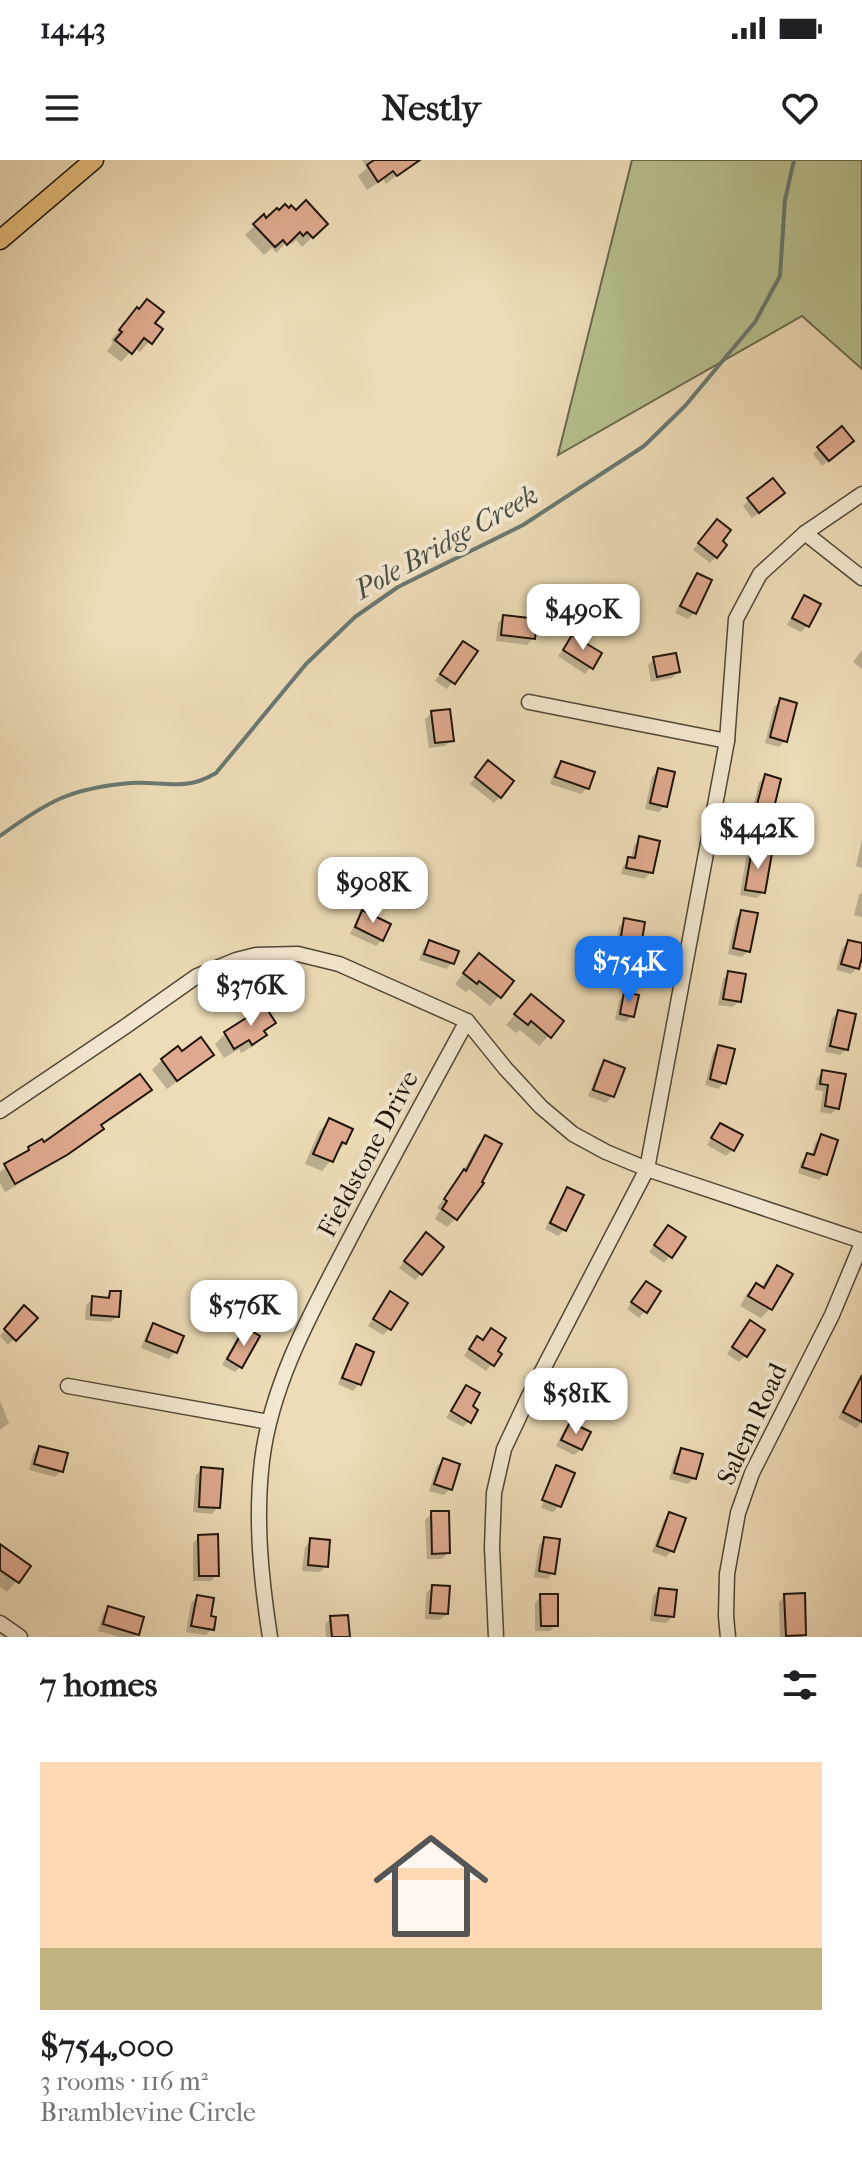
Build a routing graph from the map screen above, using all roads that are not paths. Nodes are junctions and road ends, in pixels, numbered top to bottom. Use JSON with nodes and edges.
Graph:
{"nodes":[{"id":1,"x":94,"y":160,"type":"edge"},
{"id":2,"x":0,"y":240,"type":"edge"},
{"id":3,"x":862,"y":494,"type":"edge"},
{"id":4,"x":805,"y":533,"type":"junction"},
{"id":5,"x":862,"y":578,"type":"edge"},
{"id":6,"x":529,"y":702,"type":"dead end"},
{"id":7,"x":727,"y":741,"type":"junction"},
{"id":8,"x":467,"y":1021,"type":"junction"},
{"id":9,"x":0,"y":1111,"type":"edge"},
{"id":10,"x":647,"y":1169,"type":"junction"},
{"id":11,"x":862,"y":1242,"type":"edge"},
{"id":12,"x":68,"y":1386,"type":"dead end"},
{"id":13,"x":269,"y":1422,"type":"junction"},
{"id":14,"x":0,"y":1623,"type":"edge"},
{"id":15,"x":20,"y":1637,"type":"edge"},
{"id":16,"x":270,"y":1637,"type":"edge"},
{"id":17,"x":496,"y":1637,"type":"edge"},
{"id":18,"x":728,"y":1637,"type":"edge"}],
"edges":[{"from":1,"to":2,"type":"main road"},
{"from":3,"to":4,"type":"street"},
{"from":4,"to":5,"type":"street"},
{"from":4,"to":7,"type":"street"},
{"from":6,"to":7,"type":"street"},
{"from":7,"to":10,"type":"street"},
{"from":8,"to":9,"type":"street"},
{"from":8,"to":10,"type":"street"},
{"from":8,"to":13,"type":"street","name":"Fieldstone Drive"},
{"from":10,"to":11,"type":"street"},
{"from":10,"to":17,"type":"street"},
{"from":11,"to":18,"type":"street","name":"Salem Road"},
{"from":12,"to":13,"type":"street"},
{"from":13,"to":16,"type":"street","name":"Fieldstone Drive"},
{"from":14,"to":15,"type":"street"}]}
